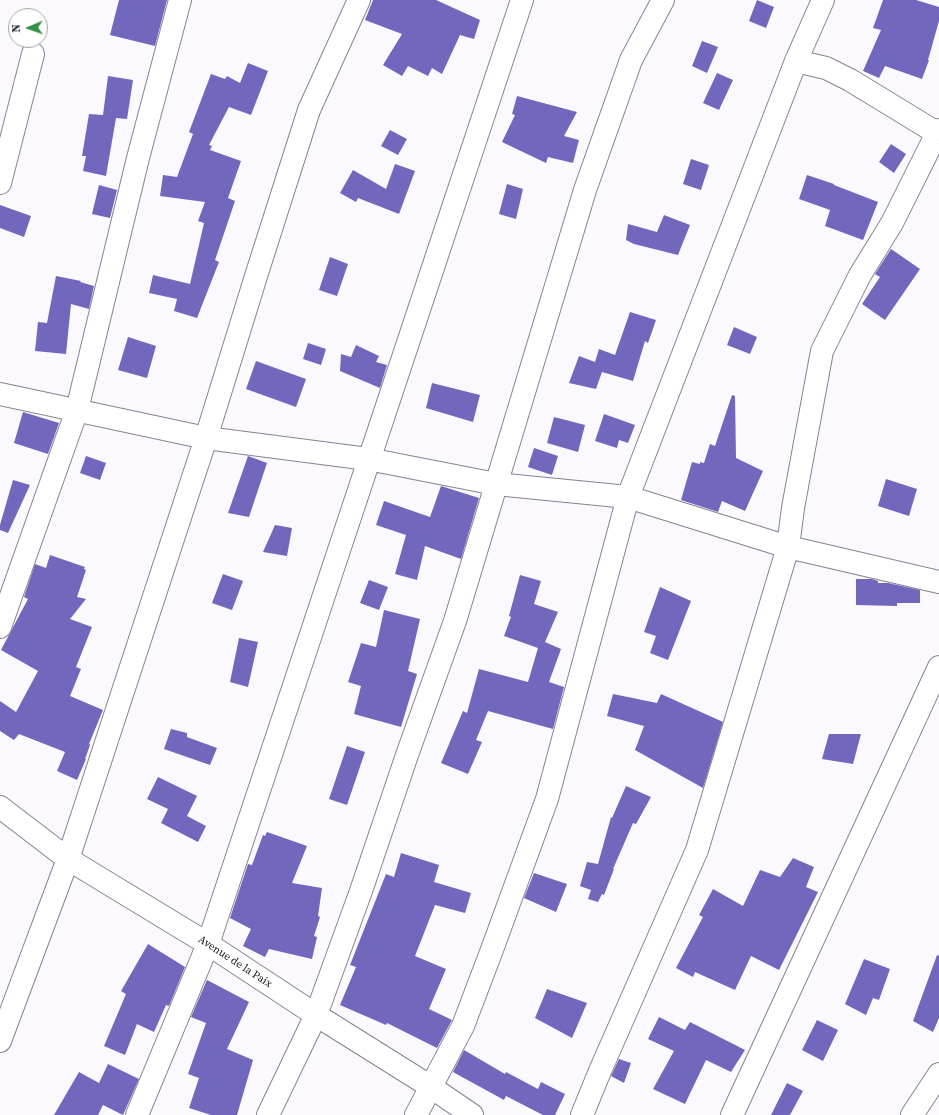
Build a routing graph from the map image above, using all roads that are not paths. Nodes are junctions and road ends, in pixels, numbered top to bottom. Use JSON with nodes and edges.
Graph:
{"nodes":[{"id":1,"x":180,"y":0,"type":"edge"},
{"id":2,"x":359,"y":0,"type":"edge"},
{"id":3,"x":522,"y":0,"type":"edge"},
{"id":4,"x":663,"y":0,"type":"edge"},
{"id":5,"x":823,"y":0,"type":"edge"},
{"id":6,"x":33,"y":54,"type":"dead end"},
{"id":7,"x":796,"y":61,"type":"junction"},
{"id":8,"x":938,"y":132,"type":"edge"},
{"id":9,"x":0,"y":183,"type":"edge"},
{"id":10,"x":0,"y":394,"type":"edge"},
{"id":11,"x":77,"y":410,"type":"junction"},
{"id":12,"x":206,"y":438,"type":"junction"},
{"id":13,"x":368,"y":459,"type":"junction"},
{"id":14,"x":496,"y":484,"type":"junction"},
{"id":15,"x":628,"y":497,"type":"junction"},
{"id":16,"x":788,"y":547,"type":"junction"},
{"id":17,"x":939,"y":582,"type":"edge"},
{"id":18,"x":0,"y":627,"type":"edge"},
{"id":19,"x":939,"y":667,"type":"edge"},
{"id":20,"x":0,"y":807,"type":"edge"},
{"id":21,"x":68,"y":860,"type":"junction"},
{"id":22,"x":208,"y":944,"type":"junction"},
{"id":23,"x":316,"y":1015,"type":"junction"},
{"id":24,"x":0,"y":1041,"type":"edge"},
{"id":25,"x":939,"y":1074,"type":"edge"},
{"id":26,"x":431,"y":1087,"type":"junction"},
{"id":27,"x":137,"y":1115,"type":"edge"},
{"id":28,"x":268,"y":1115,"type":"edge"},
{"id":29,"x":416,"y":1115,"type":"edge"},
{"id":30,"x":472,"y":1115,"type":"edge"},
{"id":31,"x":582,"y":1115,"type":"edge"},
{"id":32,"x":732,"y":1115,"type":"edge"},
{"id":33,"x":912,"y":1115,"type":"edge"}],
"edges":[{"from":1,"to":11,"type":"street"},
{"from":2,"to":12,"type":"street"},
{"from":3,"to":13,"type":"street"},
{"from":4,"to":14,"type":"street"},
{"from":5,"to":7,"type":"street"},
{"from":6,"to":9,"type":"street"},
{"from":7,"to":8,"type":"street"},
{"from":7,"to":15,"type":"street"},
{"from":8,"to":16,"type":"street"},
{"from":10,"to":11,"type":"street"},
{"from":11,"to":12,"type":"street"},
{"from":11,"to":18,"type":"street"},
{"from":12,"to":13,"type":"street"},
{"from":12,"to":21,"type":"street"},
{"from":13,"to":14,"type":"street"},
{"from":13,"to":22,"type":"street"},
{"from":14,"to":15,"type":"street"},
{"from":14,"to":23,"type":"street"},
{"from":15,"to":16,"type":"street"},
{"from":15,"to":26,"type":"street"},
{"from":16,"to":17,"type":"street"},
{"from":16,"to":31,"type":"street"},
{"from":19,"to":32,"type":"street"},
{"from":20,"to":21,"type":"street","name":"Avenue de la Paix"},
{"from":21,"to":22,"type":"street","name":"Avenue de la Paix"},
{"from":21,"to":24,"type":"street"},
{"from":22,"to":23,"type":"street","name":"Avenue de la Paix"},
{"from":22,"to":27,"type":"street"},
{"from":23,"to":26,"type":"street","name":"Avenue de la Paix"},
{"from":23,"to":28,"type":"street"},
{"from":25,"to":33,"type":"street"},
{"from":26,"to":29,"type":"street"},
{"from":26,"to":30,"type":"street","name":"Avenue de la Paix"}]}
